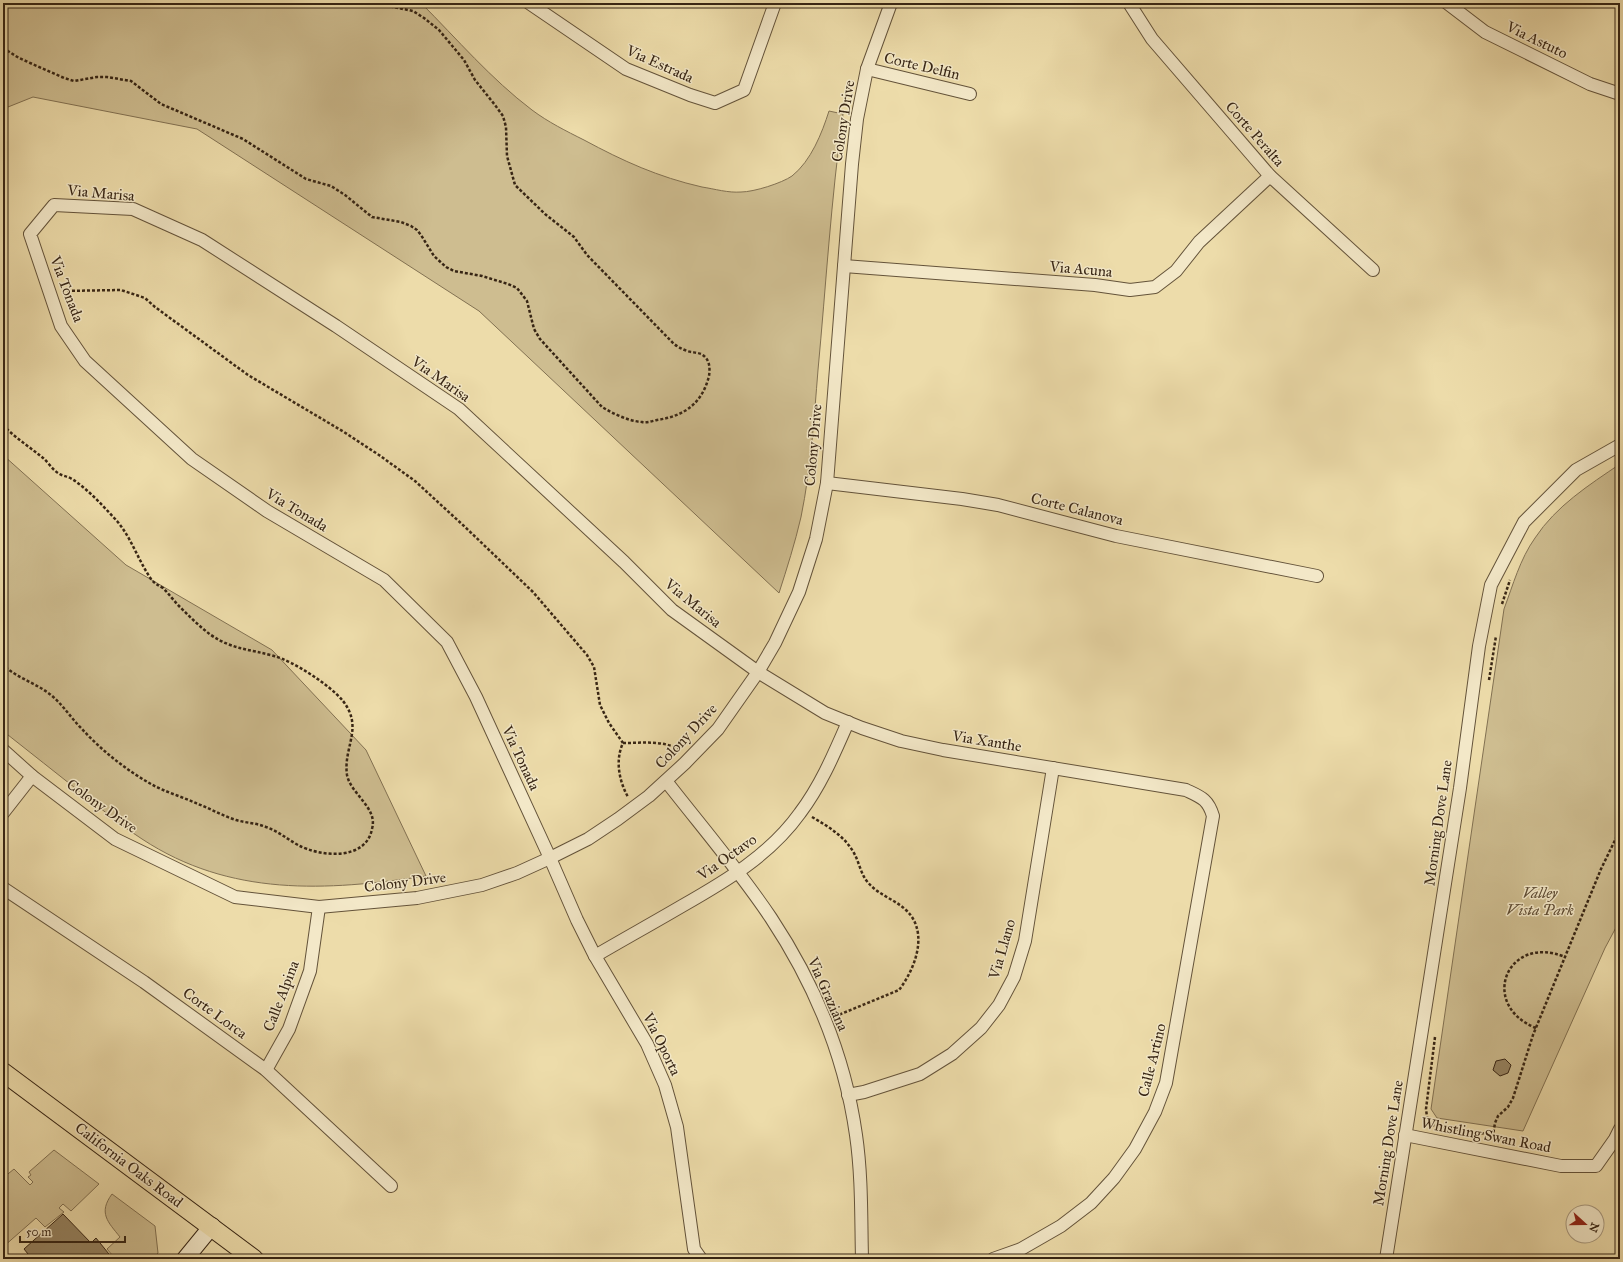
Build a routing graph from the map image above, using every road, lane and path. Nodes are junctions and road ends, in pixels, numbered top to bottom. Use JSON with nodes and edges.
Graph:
{"nodes":[{"id":1,"x":374,"y":3,"type":"edge"},
{"id":2,"x":529,"y":3,"type":"edge"},
{"id":3,"x":775,"y":3,"type":"edge"},
{"id":4,"x":891,"y":3,"type":"edge"},
{"id":5,"x":1129,"y":3,"type":"edge"},
{"id":6,"x":1448,"y":3,"type":"edge"},
{"id":7,"x":3,"y":48,"type":"edge"},
{"id":8,"x":867,"y":69,"type":"junction"},
{"id":9,"x":970,"y":94,"type":"dead end"},
{"id":10,"x":1620,"y":94,"type":"edge"},
{"id":11,"x":1270,"y":176,"type":"junction"},
{"id":12,"x":54,"y":205,"type":"joint"},
{"id":13,"x":844,"y":266,"type":"junction"},
{"id":14,"x":1374,"y":270,"type":"dead end"},
{"id":15,"x":49,"y":291,"type":"junction"},
{"id":16,"x":3,"y":425,"type":"edge"},
{"id":17,"x":1620,"y":445,"type":"edge"},
{"id":18,"x":827,"y":482,"type":"junction"},
{"id":19,"x":1513,"y":573,"type":"dead end"},
{"id":20,"x":1317,"y":576,"type":"dead end"},
{"id":21,"x":1501,"y":605,"type":"dead end"},
{"id":22,"x":1496,"y":634,"type":"dead end"},
{"id":23,"x":3,"y":665,"type":"edge"},
{"id":24,"x":758,"y":672,"type":"junction"},
{"id":25,"x":1489,"y":681,"type":"dead end"},
{"id":26,"x":848,"y":722,"type":"junction"},
{"id":27,"x":623,"y":743,"type":"junction"},
{"id":28,"x":3,"y":750,"type":"edge"},
{"id":29,"x":693,"y":756,"type":"junction"},
{"id":30,"x":1052,"y":768,"type":"junction"},
{"id":31,"x":32,"y":776,"type":"junction"},
{"id":32,"x":666,"y":780,"type":"junction"},
{"id":33,"x":634,"y":808,"type":"junction"},
{"id":34,"x":802,"y":811,"type":"junction"},
{"id":35,"x":3,"y":813,"type":"edge"},
{"id":36,"x":1213,"y":816,"type":"joint"},
{"id":37,"x":1620,"y":830,"type":"edge"},
{"id":38,"x":550,"y":858,"type":"junction"},
{"id":39,"x":738,"y":872,"type":"junction"},
{"id":40,"x":3,"y":888,"type":"edge"},
{"id":41,"x":319,"y":907,"type":"junction"},
{"id":42,"x":595,"y":956,"type":"junction"},
{"id":43,"x":1565,"y":957,"type":"junction"},
{"id":44,"x":825,"y":1020,"type":"junction"},
{"id":45,"x":1536,"y":1028,"type":"junction"},
{"id":46,"x":1436,"y":1032,"type":"dead end"},
{"id":47,"x":266,"y":1070,"type":"junction"},
{"id":48,"x":3,"y":1072,"type":"edge"},
{"id":49,"x":848,"y":1095,"type":"junction"},
{"id":50,"x":1620,"y":1129,"type":"edge"},
{"id":51,"x":1405,"y":1135,"type":"junction"},
{"id":52,"x":392,"y":1186,"type":"dead end"},
{"id":53,"x":212,"y":1226,"type":"junction"},
{"id":54,"x":185,"y":1259,"type":"edge"},
{"id":55,"x":254,"y":1259,"type":"edge"},
{"id":56,"x":702,"y":1259,"type":"edge"},
{"id":57,"x":862,"y":1259,"type":"edge"},
{"id":58,"x":993,"y":1259,"type":"edge"},
{"id":59,"x":1386,"y":1259,"type":"edge"}],
"edges":[{"from":1,"to":7,"type":"path"},
{"from":2,"to":3,"type":"street","name":"Via Estrada"},
{"from":4,"to":8,"type":"street","name":"Colony Drive"},
{"from":5,"to":11,"type":"street","name":"Corte Peralta"},
{"from":6,"to":10,"type":"street","name":"Via Astuto"},
{"from":8,"to":9,"type":"street","name":"Corte Delfin"},
{"from":8,"to":13,"type":"street","name":"Colony Drive"},
{"from":11,"to":13,"type":"street","name":"Via Acuna"},
{"from":11,"to":14,"type":"street","name":"Corte Peralta"},
{"from":12,"to":15,"type":"street","name":"Via Tonada"},
{"from":12,"to":24,"type":"street","name":"Via Marisa"},
{"from":13,"to":18,"type":"street","name":"Colony Drive"},
{"from":15,"to":27,"type":"path"},
{"from":15,"to":38,"type":"street","name":"Via Tonada"},
{"from":16,"to":23,"type":"path"},
{"from":17,"to":51,"type":"street","name":"Morning Dove Lane"},
{"from":18,"to":20,"type":"street","name":"Corte Calanova"},
{"from":18,"to":24,"type":"street","name":"Colony Drive"},
{"from":19,"to":21,"type":"path"},
{"from":22,"to":25,"type":"path"},
{"from":24,"to":26,"type":"street","name":"Via Xanthe"},
{"from":24,"to":29,"type":"street","name":"Colony Drive"},
{"from":26,"to":30,"type":"street","name":"Via Xanthe"},
{"from":26,"to":34,"type":"street","name":"Via Octavo"},
{"from":27,"to":29,"type":"path"},
{"from":27,"to":33,"type":"path"},
{"from":28,"to":31,"type":"street","name":"Colony Drive"},
{"from":29,"to":32,"type":"street","name":"Colony Drive"},
{"from":30,"to":36,"type":"street","name":"Via Xanthe"},
{"from":30,"to":49,"type":"street","name":"Via Llano"},
{"from":31,"to":35,"type":"street"},
{"from":31,"to":41,"type":"street","name":"Colony Drive"},
{"from":32,"to":33,"type":"street","name":"Colony Drive"},
{"from":32,"to":39,"type":"street","name":"Via Graziana"},
{"from":33,"to":38,"type":"street","name":"Colony Drive"},
{"from":34,"to":39,"type":"street","name":"Via Octavo"},
{"from":34,"to":44,"type":"path"},
{"from":36,"to":58,"type":"street","name":"Calle Artino"},
{"from":37,"to":43,"type":"path"},
{"from":38,"to":41,"type":"street","name":"Colony Drive"},
{"from":38,"to":42,"type":"street","name":"Via Oporta"},
{"from":39,"to":42,"type":"street","name":"Via Octavo"},
{"from":39,"to":44,"type":"street","name":"Via Graziana"},
{"from":40,"to":47,"type":"street","name":"Corte Lorca"},
{"from":41,"to":47,"type":"street","name":"Calle Alpina"},
{"from":42,"to":56,"type":"street","name":"Via Oporta"},
{"from":43,"to":45,"type":"path"},
{"from":43,"to":45,"type":"path"},
{"from":44,"to":49,"type":"street","name":"Via Graziana"},
{"from":45,"to":46,"type":"path"},
{"from":47,"to":52,"type":"street","name":"Corte Lorca"},
{"from":48,"to":53,"type":"main road","name":"California Oaks Road"},
{"from":49,"to":57,"type":"street","name":"Via Graziana"},
{"from":50,"to":51,"type":"street","name":"Whistling Swan Road"},
{"from":51,"to":59,"type":"street","name":"Morning Dove Lane"},
{"from":53,"to":54,"type":"main road"},
{"from":53,"to":55,"type":"main road","name":"California Oaks Road"}]}
